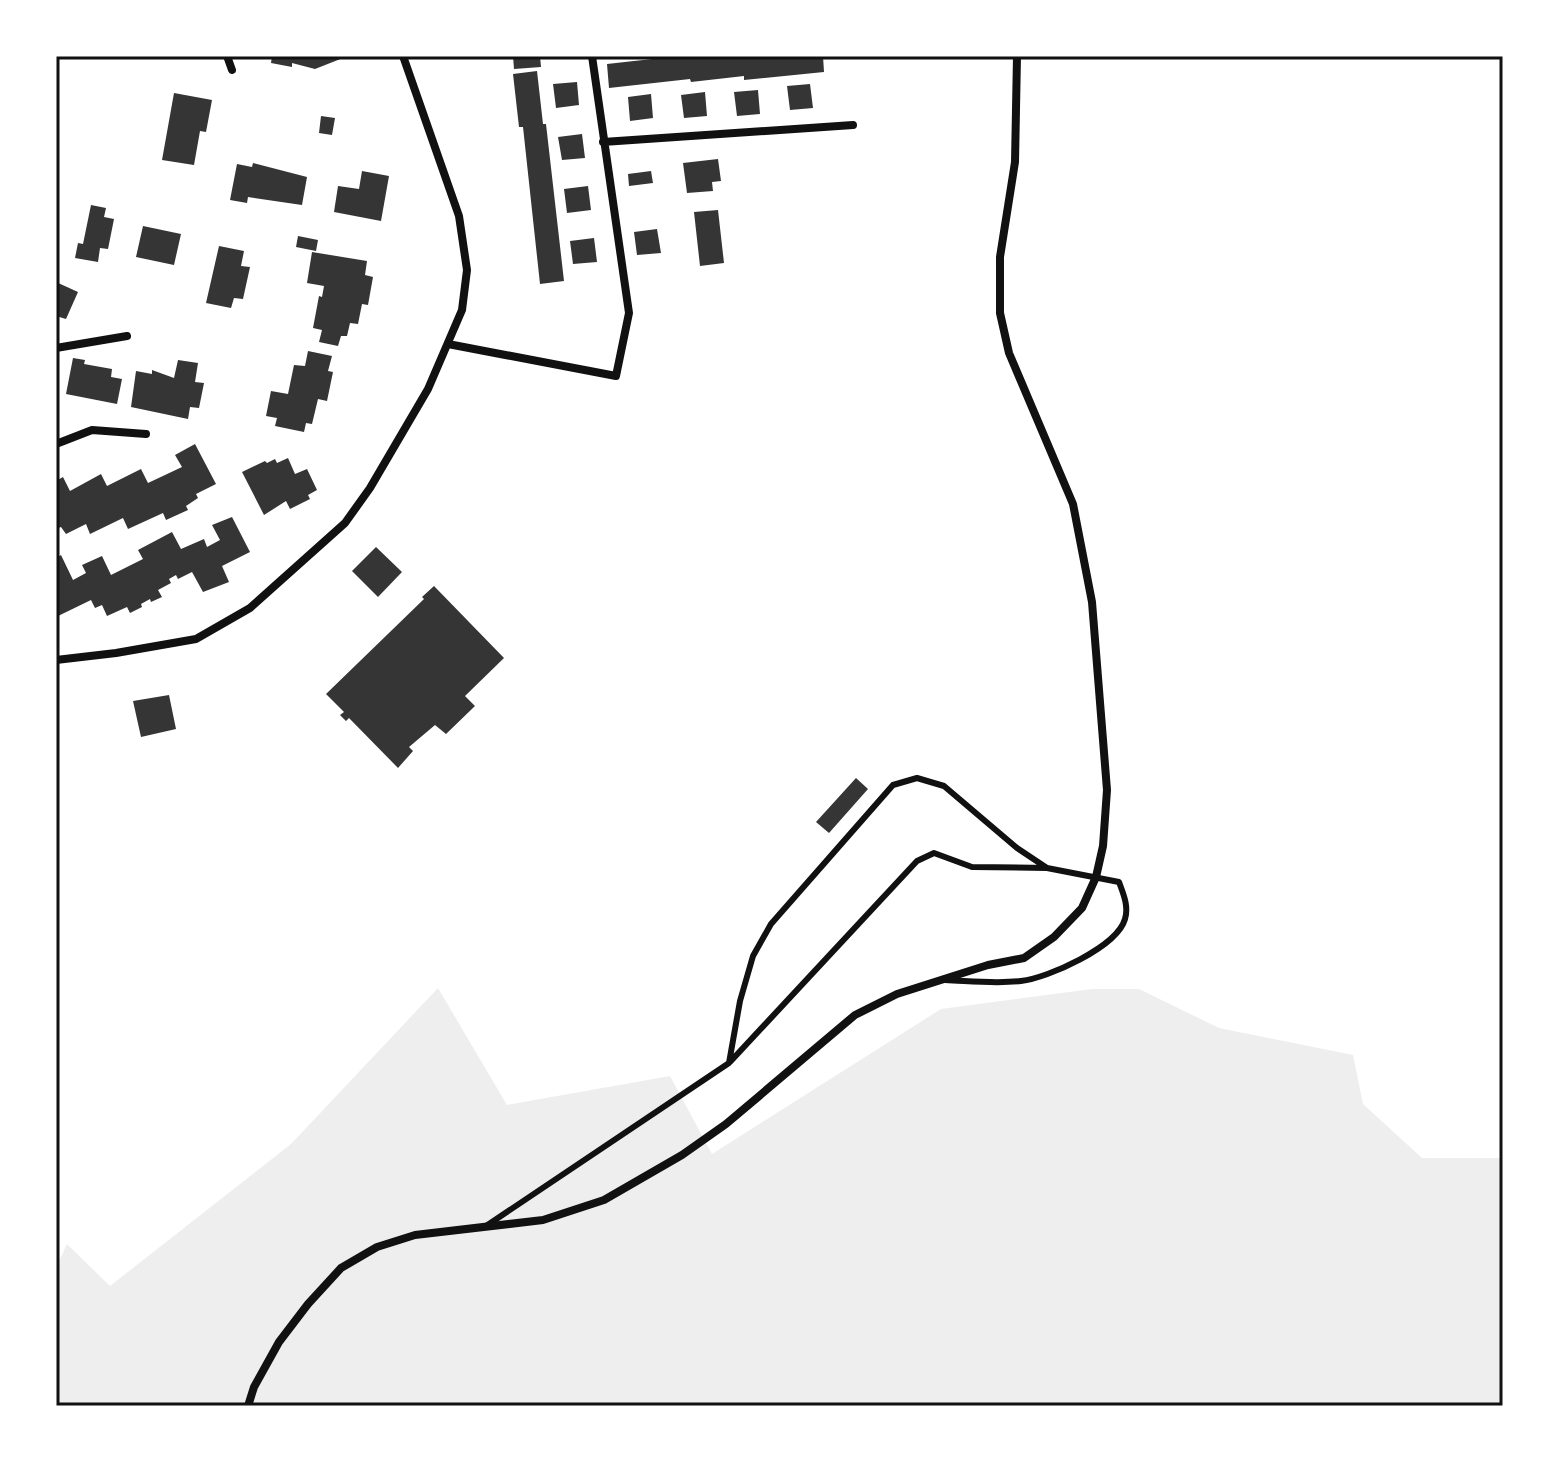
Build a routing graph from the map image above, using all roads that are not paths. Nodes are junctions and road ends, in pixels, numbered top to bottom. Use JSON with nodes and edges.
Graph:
{"nodes":[{"id":1,"x":227,"y":56,"type":"edge"},
{"id":2,"x":403,"y":56,"type":"edge"},
{"id":3,"x":592,"y":56,"type":"edge"},
{"id":4,"x":1017,"y":56,"type":"edge"},
{"id":5,"x":232,"y":70,"type":"dead end"},
{"id":6,"x":853,"y":125,"type":"dead end"},
{"id":7,"x":603,"y":142,"type":"junction"},
{"id":8,"x":127,"y":336,"type":"dead end"},
{"id":9,"x":448,"y":344,"type":"junction"},
{"id":10,"x":56,"y":348,"type":"edge"},
{"id":11,"x":146,"y":434,"type":"dead end"},
{"id":12,"x":56,"y":444,"type":"edge"},
{"id":13,"x":56,"y":660,"type":"edge"},
{"id":14,"x":1047,"y":868,"type":"junction"},
{"id":15,"x":1096,"y":877,"type":"junction"},
{"id":16,"x":938,"y":980,"type":"junction"},
{"id":17,"x":729,"y":1063,"type":"junction"},
{"id":18,"x":486,"y":1226,"type":"junction"},
{"id":19,"x":248,"y":1406,"type":"edge"}],
"edges":[{"from":1,"to":5,"type":"street"},
{"from":2,"to":9,"type":"street"},
{"from":3,"to":7,"type":"street"},
{"from":4,"to":15,"type":"street"},
{"from":6,"to":7,"type":"street"},
{"from":7,"to":9,"type":"street"},
{"from":8,"to":10,"type":"street"},
{"from":9,"to":13,"type":"street"},
{"from":11,"to":12,"type":"street"},
{"from":14,"to":15,"type":"lane"},
{"from":14,"to":17,"type":"lane"},
{"from":14,"to":17,"type":"lane"},
{"from":15,"to":16,"type":"street"},
{"from":15,"to":16,"type":"lane"},
{"from":16,"to":18,"type":"street"},
{"from":17,"to":18,"type":"lane"},
{"from":18,"to":19,"type":"street"}]}
